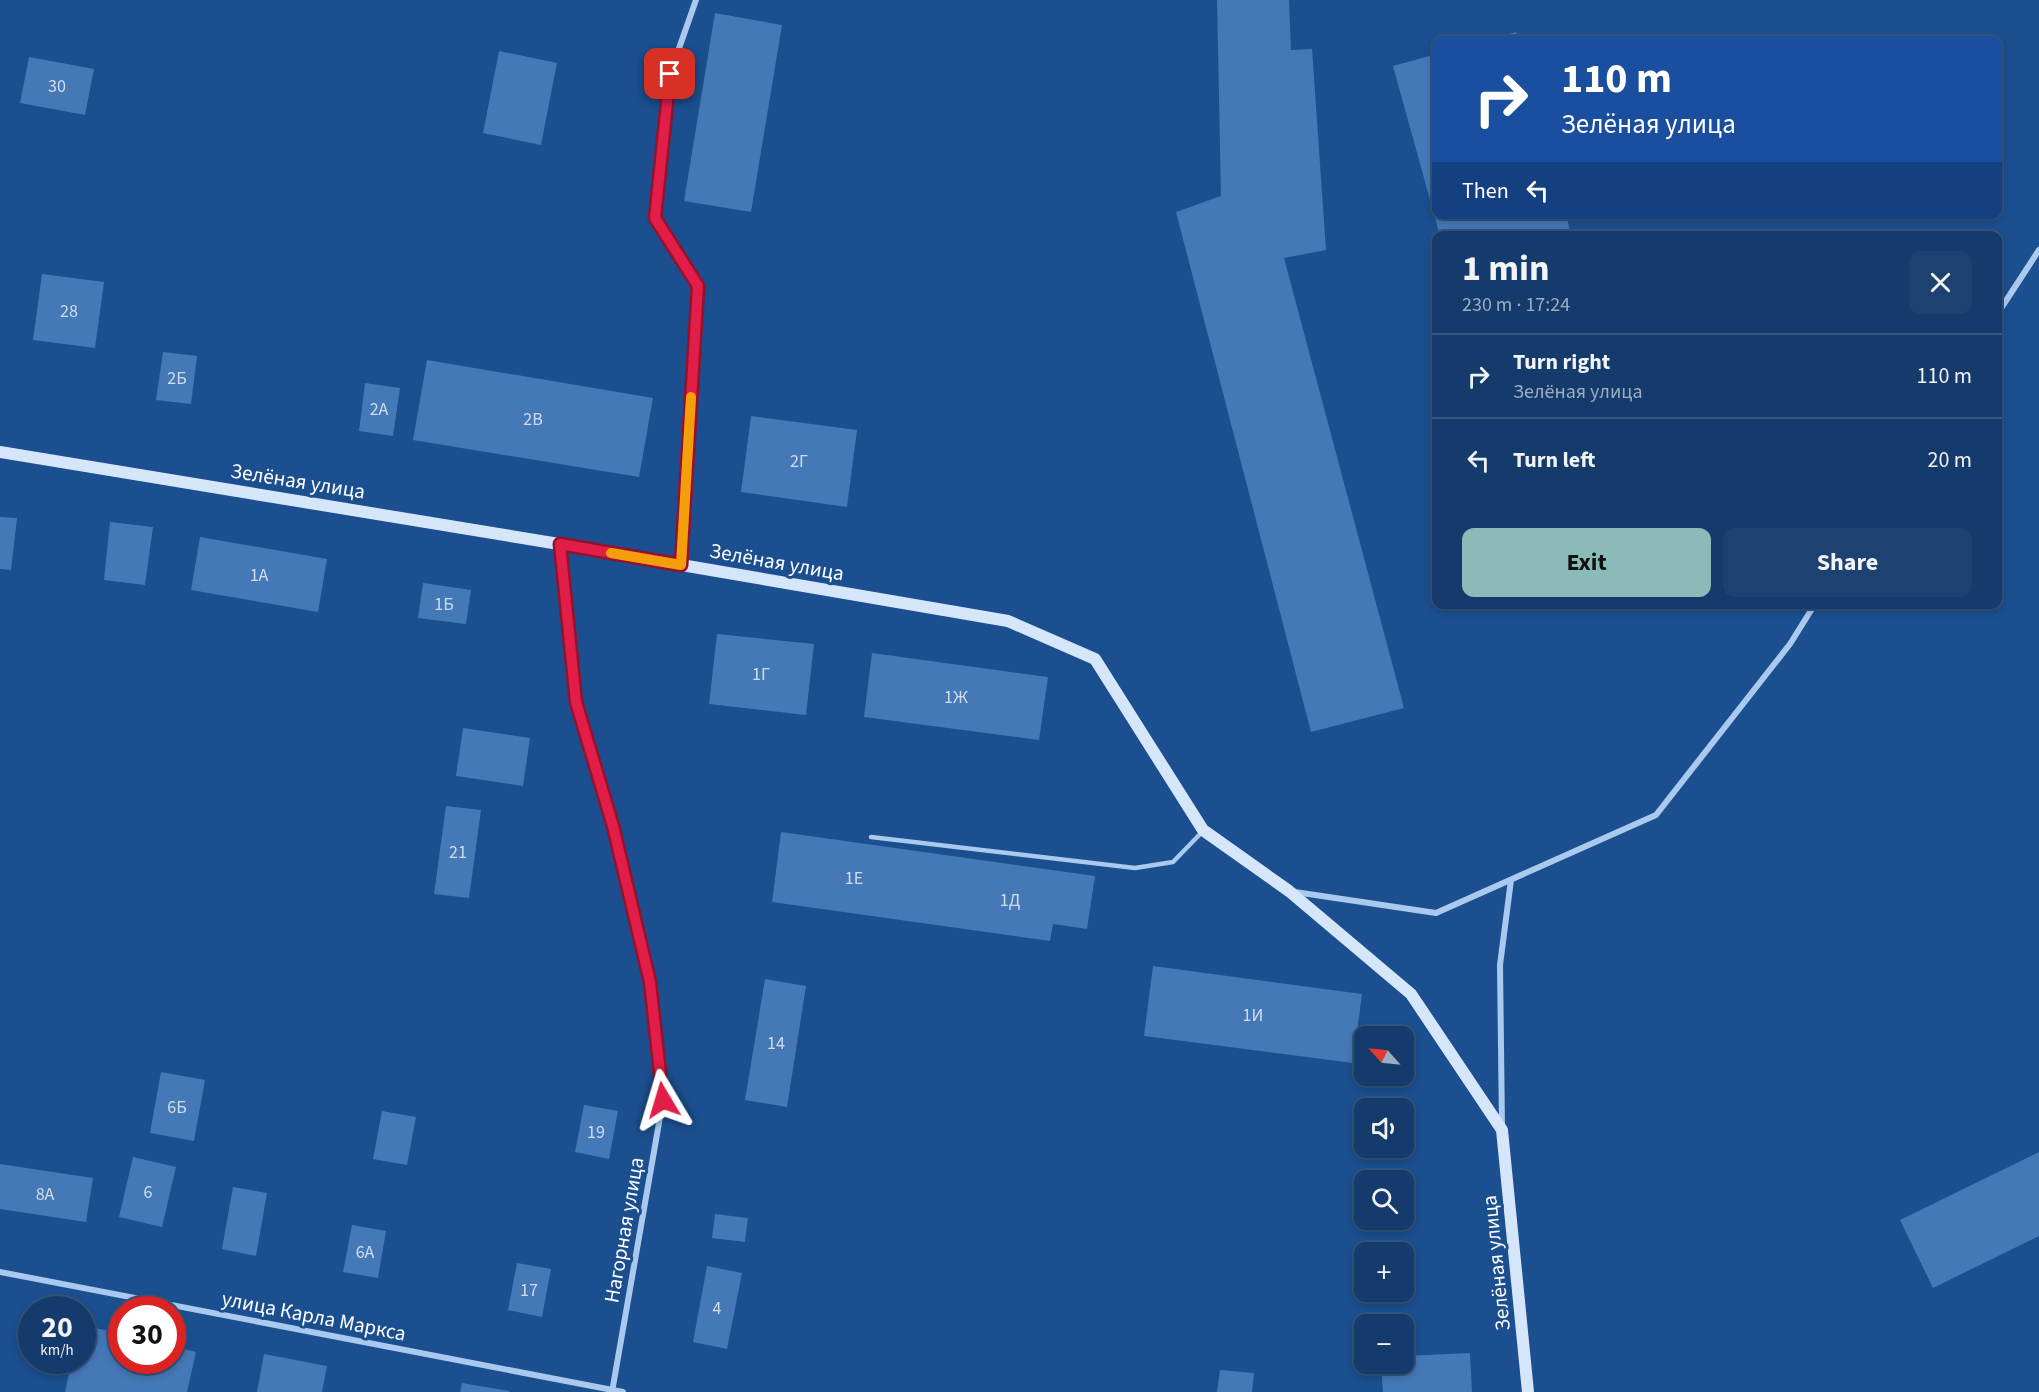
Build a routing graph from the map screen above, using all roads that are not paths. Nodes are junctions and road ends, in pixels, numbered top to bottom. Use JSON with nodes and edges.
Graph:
{"nodes":[{"id":1,"x":696,"y":0,"type":"edge"},
{"id":2,"x":2039,"y":250,"type":"edge"},
{"id":3,"x":2002,"y":307,"type":"edge"},
{"id":4,"x":0,"y":452,"type":"edge"},
{"id":5,"x":560,"y":544,"type":"junction"},
{"id":6,"x":681,"y":565,"type":"junction"},
{"id":7,"x":1812,"y":609,"type":"edge"},
{"id":8,"x":1203,"y":830,"type":"junction"},
{"id":9,"x":871,"y":837,"type":"dead end"},
{"id":10,"x":1511,"y":880,"type":"junction"},
{"id":11,"x":1289,"y":891,"type":"junction"},
{"id":12,"x":1502,"y":1130,"type":"junction"},
{"id":13,"x":0,"y":1272,"type":"edge"},
{"id":14,"x":612,"y":1391,"type":"edge"},
{"id":15,"x":623,"y":1392,"type":"edge"},
{"id":16,"x":1528,"y":1392,"type":"edge"}],
"edges":[{"from":1,"to":6,"type":"street"},
{"from":2,"to":3,"type":"street"},
{"from":4,"to":5,"type":"street","name":"Зелёная улица"},
{"from":5,"to":6,"type":"street","name":"Зелёная улица"},
{"from":5,"to":14,"type":"street","name":"Нагорная улица"},
{"from":6,"to":8,"type":"street","name":"Зелёная улица"},
{"from":7,"to":10,"type":"street"},
{"from":8,"to":9,"type":"lane"},
{"from":8,"to":11,"type":"street","name":"Зелёная улица"},
{"from":10,"to":11,"type":"street"},
{"from":10,"to":12,"type":"street"},
{"from":11,"to":12,"type":"street","name":"Зелёная улица"},
{"from":12,"to":16,"type":"street","name":"Зелёная улица"},
{"from":13,"to":14,"type":"street","name":"улица Карла Маркса"},
{"from":14,"to":15,"type":"street","name":"улица Карла Маркса"}]}
